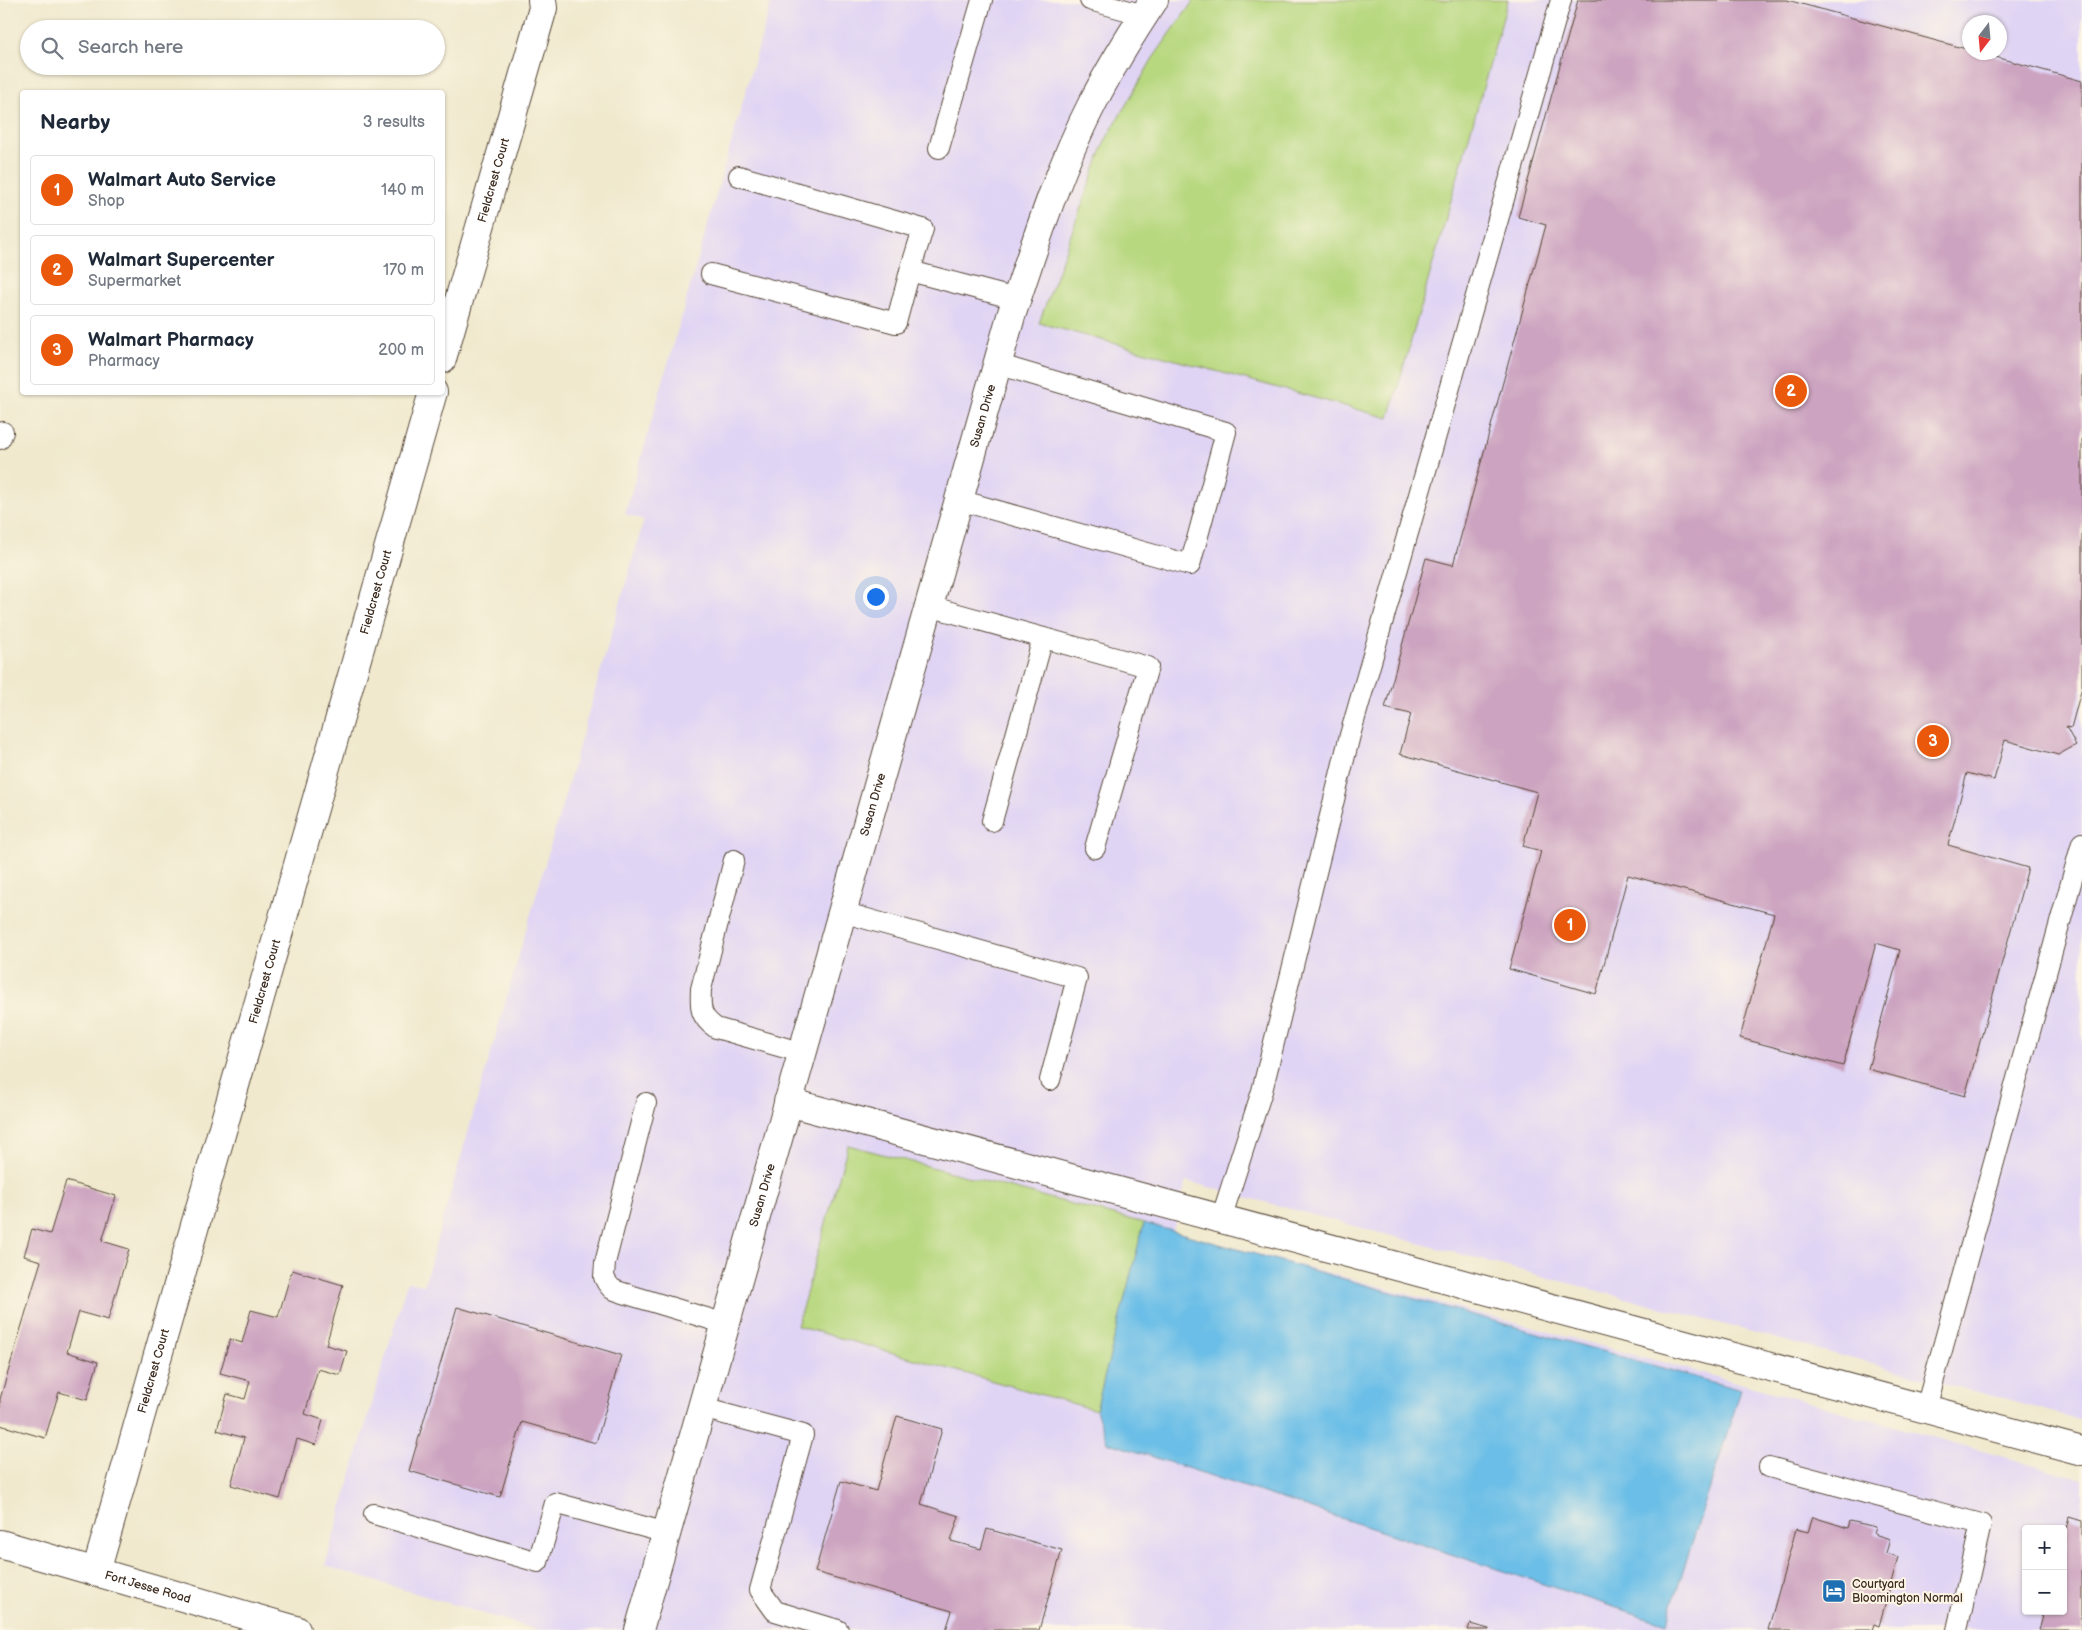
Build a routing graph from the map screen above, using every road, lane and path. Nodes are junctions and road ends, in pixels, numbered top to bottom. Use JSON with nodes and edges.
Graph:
{"nodes":[{"id":1,"x":542,"y":0,"type":"edge"},
{"id":2,"x":982,"y":0,"type":"edge"},
{"id":3,"x":1090,"y":0,"type":"edge"},
{"id":4,"x":1560,"y":0,"type":"edge"},
{"id":5,"x":1149,"y":8,"type":"edge"},
{"id":6,"x":939,"y":148,"type":"dead end"},
{"id":7,"x":739,"y":176,"type":"dead end"},
{"id":8,"x":910,"y":271,"type":"junction"},
{"id":9,"x":711,"y":274,"type":"dead end"},
{"id":10,"x":1016,"y":299,"type":"junction"},
{"id":11,"x":445,"y":349,"type":"edge"},
{"id":12,"x":997,"y":364,"type":"junction"},
{"id":13,"x":432,"y":395,"type":"edge"},
{"id":14,"x":959,"y":500,"type":"junction"},
{"id":15,"x":929,"y":606,"type":"junction"},
{"id":16,"x":1044,"y":638,"type":"junction"},
{"id":17,"x":992,"y":821,"type":"dead end"},
{"id":18,"x":2082,"y":843,"type":"edge"},
{"id":19,"x":1095,"y":848,"type":"dead end"},
{"id":20,"x":734,"y":860,"type":"dead end"},
{"id":21,"x":2076,"y":891,"type":"edge"},
{"id":22,"x":842,"y":912,"type":"junction"},
{"id":23,"x":802,"y":1053,"type":"junction"},
{"id":24,"x":1050,"y":1080,"type":"dead end"},
{"id":25,"x":788,"y":1102,"type":"junction"},
{"id":26,"x":646,"y":1103,"type":"dead end"},
{"id":27,"x":1222,"y":1219,"type":"junction"},
{"id":28,"x":726,"y":1324,"type":"junction"},
{"id":29,"x":702,"y":1408,"type":"junction"},
{"id":30,"x":1926,"y":1408,"type":"junction"},
{"id":31,"x":2082,"y":1451,"type":"edge"},
{"id":32,"x":1769,"y":1467,"type":"dead end"},
{"id":33,"x":374,"y":1514,"type":"dead end"},
{"id":34,"x":667,"y":1533,"type":"junction"},
{"id":35,"x":0,"y":1544,"type":"edge"},
{"id":36,"x":96,"y":1572,"type":"junction"},
{"id":37,"x":296,"y":1630,"type":"edge"},
{"id":38,"x":640,"y":1630,"type":"edge"},
{"id":39,"x":838,"y":1630,"type":"edge"},
{"id":40,"x":1957,"y":1630,"type":"edge"}],
"edges":[{"from":1,"to":11,"type":"street","name":"Fieldcrest Court"},
{"from":2,"to":6,"type":"lane"},
{"from":3,"to":5,"type":"lane"},
{"from":4,"to":27,"type":"lane"},
{"from":5,"to":10,"type":"street","name":"Susan Drive"},
{"from":7,"to":8,"type":"lane"},
{"from":8,"to":9,"type":"lane"},
{"from":8,"to":10,"type":"lane"},
{"from":10,"to":12,"type":"street","name":"Susan Drive"},
{"from":12,"to":14,"type":"street","name":"Susan Drive"},
{"from":12,"to":14,"type":"lane"},
{"from":13,"to":36,"type":"street","name":"Fieldcrest Court"},
{"from":14,"to":15,"type":"street","name":"Susan Drive"},
{"from":15,"to":16,"type":"lane"},
{"from":15,"to":22,"type":"street","name":"Susan Drive"},
{"from":16,"to":17,"type":"lane"},
{"from":16,"to":19,"type":"lane"},
{"from":18,"to":21,"type":"lane"},
{"from":20,"to":23,"type":"lane"},
{"from":21,"to":30,"type":"lane"},
{"from":22,"to":23,"type":"street","name":"Susan Drive"},
{"from":22,"to":24,"type":"lane"},
{"from":23,"to":25,"type":"street","name":"Susan Drive"},
{"from":25,"to":27,"type":"street"},
{"from":25,"to":28,"type":"street","name":"Susan Drive"},
{"from":26,"to":28,"type":"lane"},
{"from":27,"to":30,"type":"street"},
{"from":28,"to":29,"type":"street","name":"Susan Drive"},
{"from":29,"to":34,"type":"street","name":"Susan Drive"},
{"from":29,"to":39,"type":"lane"},
{"from":30,"to":31,"type":"street"},
{"from":32,"to":40,"type":"lane"},
{"from":33,"to":34,"type":"lane"},
{"from":34,"to":38,"type":"street","name":"Susan Drive"},
{"from":35,"to":36,"type":"street","name":"Fort Jesse Road"},
{"from":36,"to":37,"type":"street","name":"Fort Jesse Road"}]}
